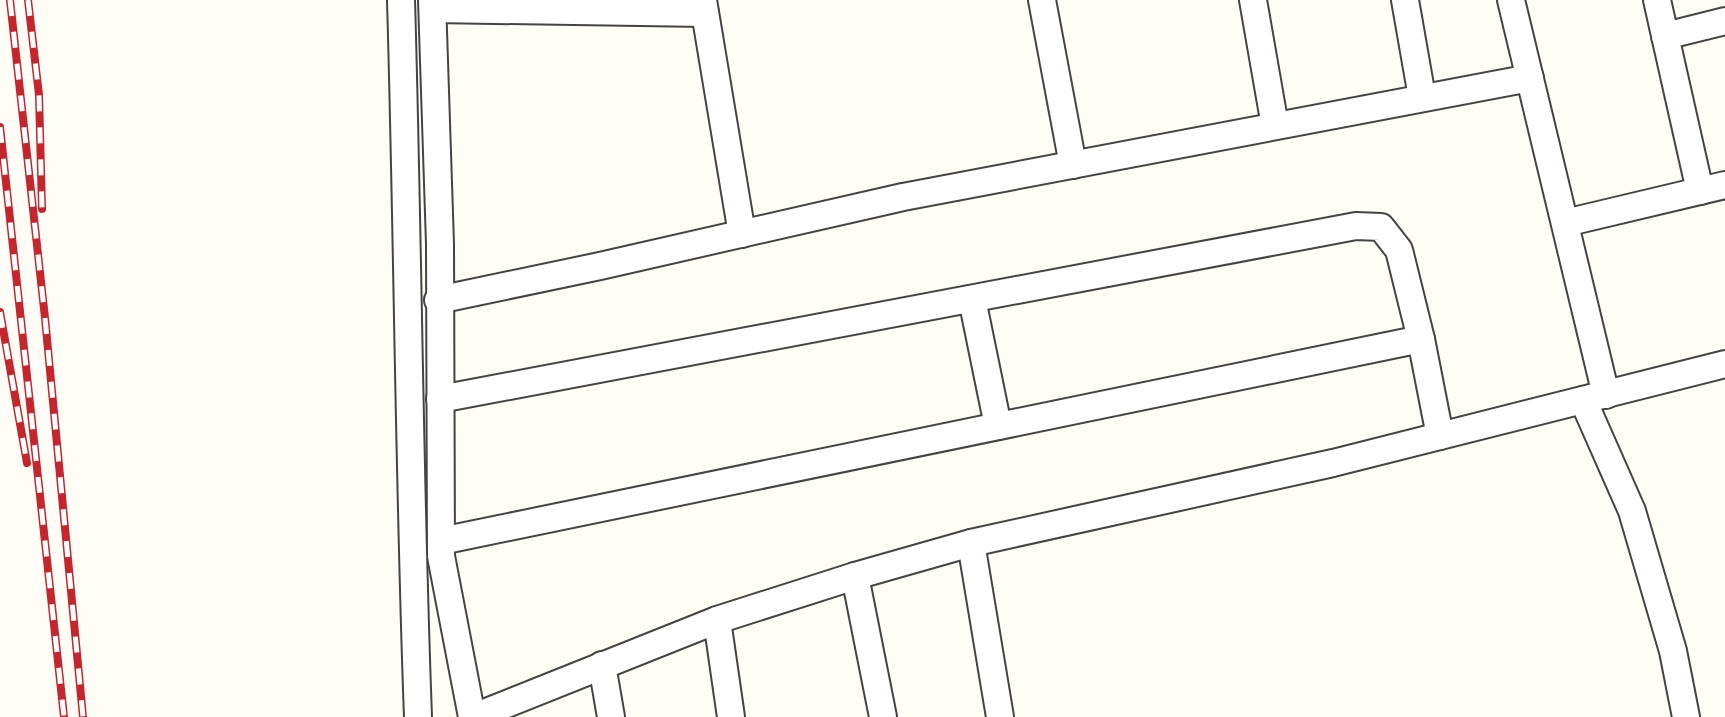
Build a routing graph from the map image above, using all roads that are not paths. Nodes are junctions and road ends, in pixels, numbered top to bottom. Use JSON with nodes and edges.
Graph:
{"nodes":[{"id":1,"x":401,"y":0,"type":"edge"},
{"id":2,"x":1042,"y":0,"type":"edge"},
{"id":3,"x":1253,"y":0,"type":"edge"},
{"id":4,"x":1405,"y":0,"type":"edge"},
{"id":5,"x":1511,"y":0,"type":"edge"},
{"id":6,"x":1657,"y":0,"type":"edge"},
{"id":7,"x":433,"y":5,"type":"edge"},
{"id":8,"x":704,"y":6,"type":"edge"},
{"id":9,"x":1725,"y":22,"type":"edge"},
{"id":10,"x":1665,"y":36,"type":"junction"},
{"id":11,"x":1530,"y":78,"type":"junction"},
{"id":12,"x":1422,"y":97,"type":"junction"},
{"id":13,"x":1275,"y":125,"type":"junction"},
{"id":14,"x":1073,"y":165,"type":"junction"},
{"id":15,"x":1712,"y":188,"type":"edge"},
{"id":16,"x":1565,"y":223,"type":"junction"},
{"id":17,"x":742,"y":234,"type":"junction"},
{"id":18,"x":972,"y":299,"type":"junction"},
{"id":19,"x":438,"y":300,"type":"junction"},
{"id":20,"x":1421,"y":339,"type":"junction"},
{"id":21,"x":1725,"y":365,"type":"edge"},
{"id":22,"x":1595,"y":397,"type":"junction"},
{"id":23,"x":440,"y":399,"type":"junction"},
{"id":24,"x":998,"y":426,"type":"junction"},
{"id":25,"x":1440,"y":436,"type":"junction"},
{"id":26,"x":441,"y":541,"type":"junction"},
{"id":27,"x":971,"y":543,"type":"junction"},
{"id":28,"x":855,"y":576,"type":"junction"},
{"id":29,"x":717,"y":620,"type":"junction"},
{"id":30,"x":603,"y":665,"type":"junction"},
{"id":31,"x":418,"y":717,"type":"edge"},
{"id":32,"x":473,"y":717,"type":"edge"},
{"id":33,"x":611,"y":717,"type":"edge"},
{"id":34,"x":731,"y":717,"type":"edge"},
{"id":35,"x":883,"y":717,"type":"edge"},
{"id":36,"x":1000,"y":717,"type":"edge"},
{"id":37,"x":1686,"y":717,"type":"edge"}],
"edges":[{"from":1,"to":31,"type":"street"},
{"from":2,"to":14,"type":"street"},
{"from":3,"to":13,"type":"street"},
{"from":4,"to":12,"type":"street"},
{"from":5,"to":11,"type":"street"},
{"from":6,"to":10,"type":"street"},
{"from":7,"to":8,"type":"street"},
{"from":7,"to":19,"type":"street"},
{"from":8,"to":17,"type":"street"},
{"from":9,"to":10,"type":"street"},
{"from":10,"to":15,"type":"street"},
{"from":11,"to":12,"type":"street"},
{"from":11,"to":16,"type":"street"},
{"from":12,"to":13,"type":"street"},
{"from":13,"to":14,"type":"street"},
{"from":14,"to":17,"type":"street"},
{"from":15,"to":16,"type":"street"},
{"from":16,"to":22,"type":"street"},
{"from":17,"to":19,"type":"street"},
{"from":18,"to":20,"type":"street"},
{"from":18,"to":23,"type":"street"},
{"from":18,"to":24,"type":"street"},
{"from":19,"to":23,"type":"street"},
{"from":20,"to":24,"type":"street"},
{"from":20,"to":25,"type":"street"},
{"from":21,"to":22,"type":"street"},
{"from":22,"to":25,"type":"street"},
{"from":22,"to":37,"type":"street"},
{"from":23,"to":26,"type":"street"},
{"from":24,"to":26,"type":"street"},
{"from":25,"to":27,"type":"street"},
{"from":26,"to":32,"type":"street"},
{"from":27,"to":28,"type":"street"},
{"from":27,"to":36,"type":"street"},
{"from":28,"to":29,"type":"street"},
{"from":28,"to":35,"type":"street"},
{"from":29,"to":30,"type":"street"},
{"from":29,"to":34,"type":"street"},
{"from":30,"to":32,"type":"street"},
{"from":30,"to":33,"type":"street"}]}
